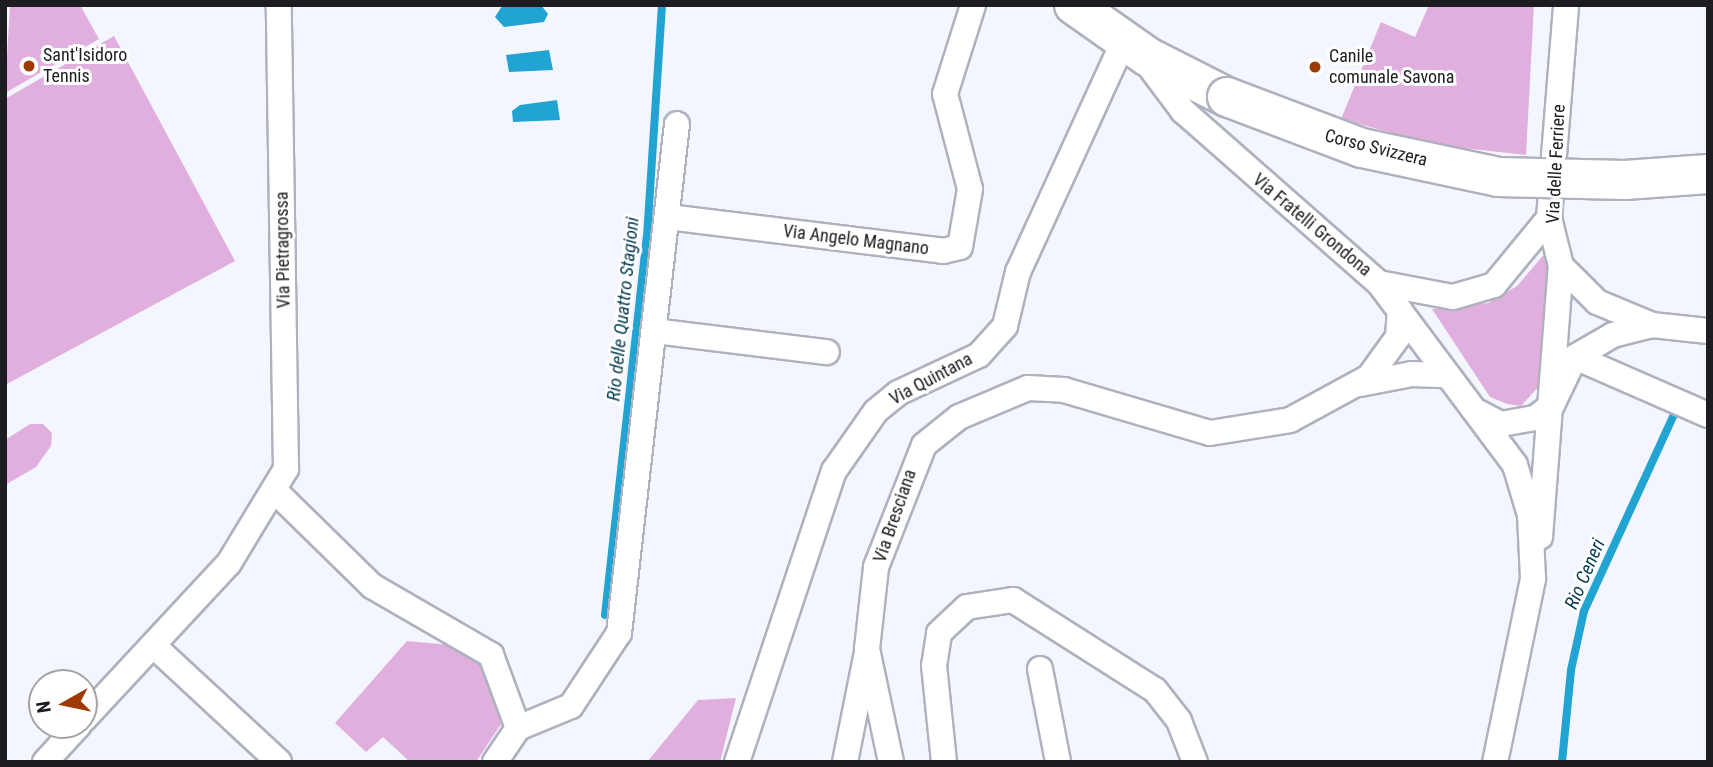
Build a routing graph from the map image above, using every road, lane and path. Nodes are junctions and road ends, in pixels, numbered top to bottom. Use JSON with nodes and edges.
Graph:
{"nodes":[{"id":1,"x":279,"y":5,"type":"edge"},
{"id":2,"x":973,"y":5,"type":"edge"},
{"id":3,"x":1074,"y":5,"type":"edge"},
{"id":4,"x":1566,"y":5,"type":"edge"},
{"id":5,"x":1130,"y":44,"type":"junction"},
{"id":6,"x":677,"y":124,"type":"dead end"},
{"id":7,"x":1708,"y":174,"type":"edge"},
{"id":8,"x":668,"y":216,"type":"junction"},
{"id":9,"x":1549,"y":218,"type":"junction"},
{"id":10,"x":1561,"y":266,"type":"junction"},
{"id":11,"x":1379,"y":282,"type":"junction"},
{"id":12,"x":1399,"y":310,"type":"junction"},
{"id":13,"x":1653,"y":325,"type":"junction"},
{"id":14,"x":655,"y":331,"type":"junction"},
{"id":15,"x":1708,"y":331,"type":"edge"},
{"id":16,"x":827,"y":352,"type":"dead end"},
{"id":17,"x":1574,"y":357,"type":"junction"},
{"id":18,"x":1445,"y":375,"type":"junction"},
{"id":19,"x":1359,"y":384,"type":"junction"},
{"id":20,"x":1552,"y":405,"type":"junction"},
{"id":21,"x":1477,"y":412,"type":"junction"},
{"id":22,"x":1708,"y":415,"type":"edge"},
{"id":23,"x":276,"y":492,"type":"junction"},
{"id":24,"x":1533,"y":579,"type":"junction"},
{"id":25,"x":155,"y":647,"type":"junction"},
{"id":26,"x":867,"y":649,"type":"junction"},
{"id":27,"x":1040,"y":669,"type":"dead end"},
{"id":28,"x":98,"y":705,"type":"edge"},
{"id":29,"x":518,"y":728,"type":"junction"},
{"id":30,"x":67,"y":739,"type":"edge"},
{"id":31,"x":46,"y":762,"type":"edge"},
{"id":32,"x":279,"y":762,"type":"edge"},
{"id":33,"x":495,"y":762,"type":"edge"},
{"id":34,"x":737,"y":762,"type":"edge"},
{"id":35,"x":845,"y":762,"type":"edge"},
{"id":36,"x":891,"y":762,"type":"edge"},
{"id":37,"x":944,"y":762,"type":"edge"},
{"id":38,"x":1058,"y":762,"type":"edge"},
{"id":39,"x":1195,"y":762,"type":"edge"},
{"id":40,"x":1495,"y":762,"type":"edge"}],
"edges":[{"from":1,"to":23,"type":"street","name":"Via Pietragrossa"},
{"from":2,"to":8,"type":"street","name":"Via Angelo Magnano"},
{"from":3,"to":5,"type":"main road","name":"Corso Svizzera"},
{"from":4,"to":9,"type":"street","name":"Via delle Ferriere"},
{"from":5,"to":7,"type":"main road","name":"Corso Svizzera","bridge":true},
{"from":5,"to":11,"type":"street","name":"Via Fratelli Grondona"},
{"from":5,"to":34,"type":"street","name":"Via Quintana"},
{"from":6,"to":8,"type":"street"},
{"from":8,"to":14,"type":"street"},
{"from":9,"to":10,"type":"street","name":"Via delle Ferriere"},
{"from":9,"to":11,"type":"street"},
{"from":10,"to":13,"type":"street"},
{"from":10,"to":20,"type":"street","name":"Via delle Ferriere"},
{"from":11,"to":12,"type":"street","name":"Via Fratelli Grondona"},
{"from":12,"to":18,"type":"street","name":"Via Fratelli Grondona"},
{"from":12,"to":19,"type":"street","name":"Via Bresciana"},
{"from":13,"to":15,"type":"street"},
{"from":13,"to":17,"type":"street"},
{"from":14,"to":16,"type":"street"},
{"from":14,"to":29,"type":"street"},
{"from":17,"to":20,"type":"street","name":"Via delle Ferriere"},
{"from":17,"to":22,"type":"street"},
{"from":18,"to":19,"type":"street","name":"Via Bresciana"},
{"from":18,"to":21,"type":"street","name":"Via Fratelli Grondona"},
{"from":19,"to":26,"type":"street","name":"Via Bresciana"},
{"from":20,"to":21,"type":"street"},
{"from":20,"to":24,"type":"street","name":"Via delle Ferriere"},
{"from":21,"to":24,"type":"street","name":"Via Fratelli Grondona"},
{"from":23,"to":25,"type":"street","name":"Via Pietragrossa"},
{"from":23,"to":29,"type":"street"},
{"from":24,"to":40,"type":"street","name":"Via Fratelli Grondona"},
{"from":25,"to":28,"type":"street","name":"Via Pietragrossa"},
{"from":25,"to":32,"type":"street"},
{"from":26,"to":35,"type":"street"},
{"from":26,"to":36,"type":"street","name":"Via Bresciana"},
{"from":27,"to":38,"type":"street"},
{"from":29,"to":33,"type":"street"},
{"from":30,"to":31,"type":"street"},
{"from":37,"to":39,"type":"street"}]}
